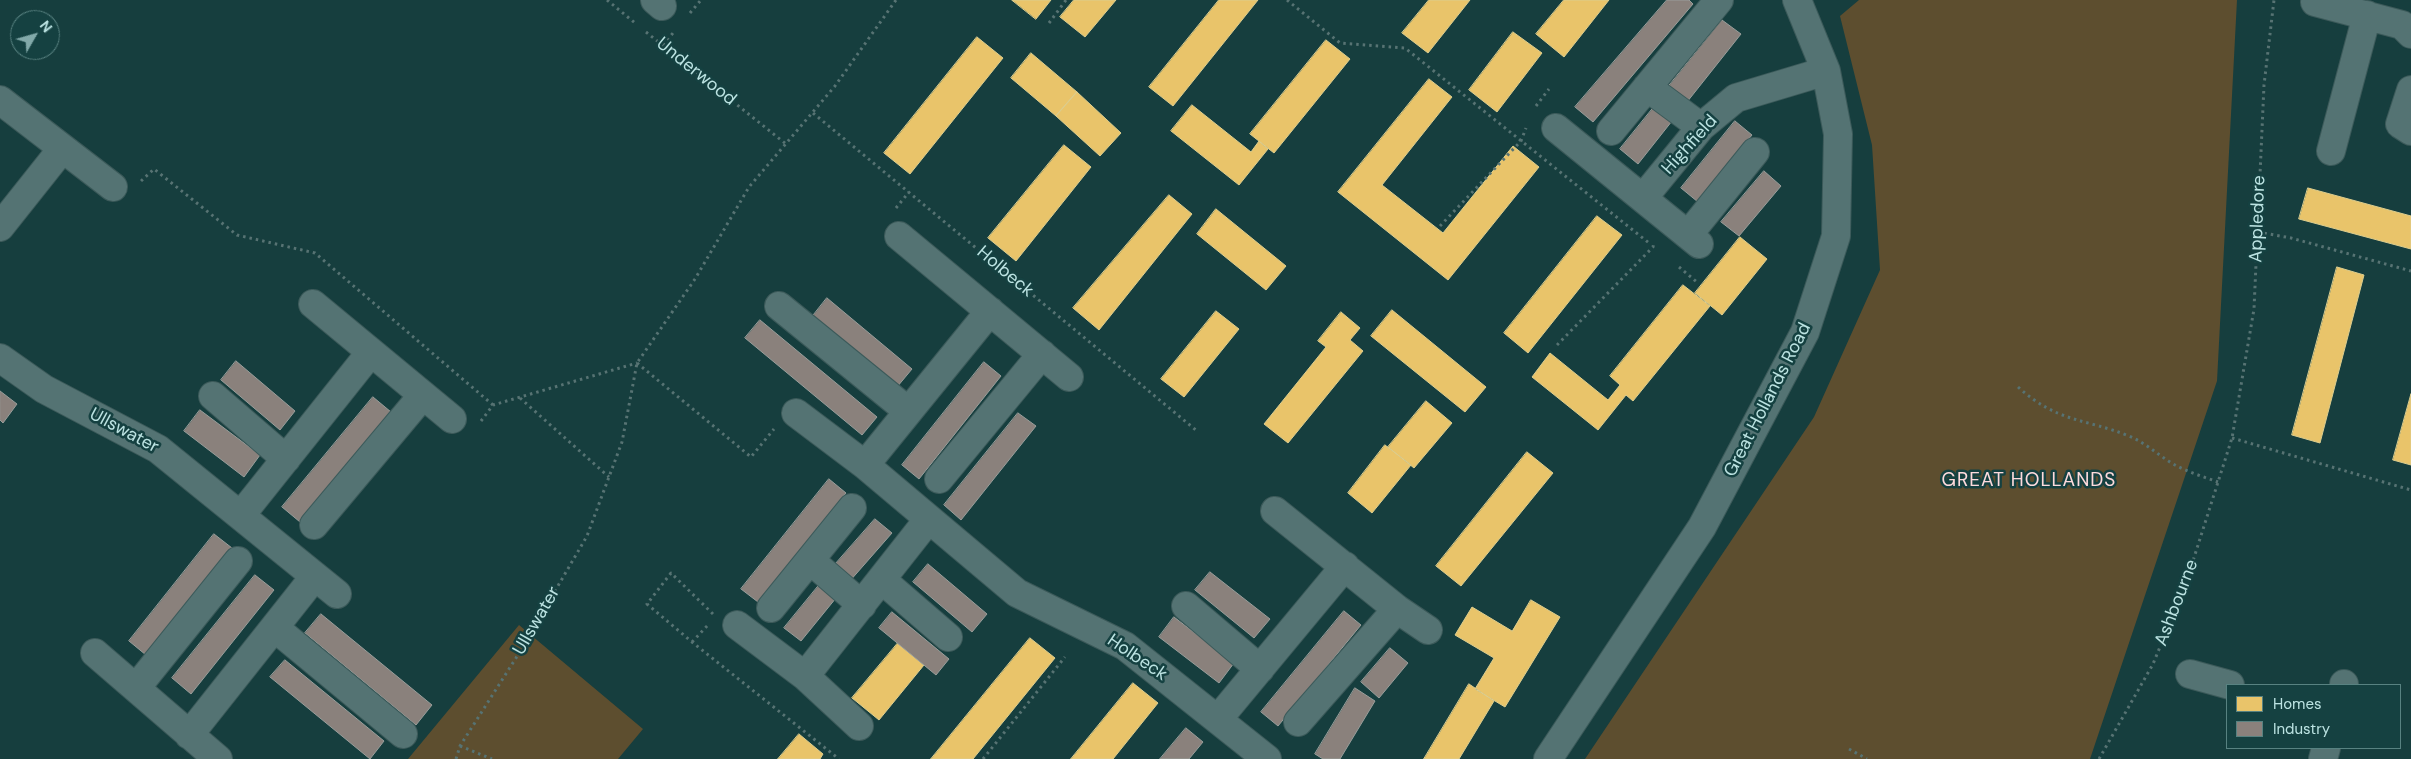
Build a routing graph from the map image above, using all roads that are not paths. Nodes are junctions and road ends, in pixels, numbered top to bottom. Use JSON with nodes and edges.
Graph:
{"nodes":[{"id":1,"x":1719,"y":0,"type":"edge"},
{"id":2,"x":1797,"y":0,"type":"edge"},
{"id":3,"x":2315,"y":2,"type":"dead end"},
{"id":4,"x":2367,"y":15,"type":"junction"},
{"id":5,"x":2411,"y":34,"type":"edge"},
{"id":6,"x":1826,"y":71,"type":"junction"},
{"id":7,"x":1647,"y":87,"type":"junction"},
{"id":8,"x":2411,"y":90,"type":"edge"},
{"id":9,"x":4,"y":111,"type":"edge"},
{"id":10,"x":1701,"y":127,"type":"junction"},
{"id":11,"x":1556,"y":128,"type":"dead end"},
{"id":12,"x":2411,"y":130,"type":"edge"},
{"id":13,"x":1611,"y":131,"type":"dead end"},
{"id":14,"x":62,"y":149,"type":"junction"},
{"id":15,"x":2331,"y":151,"type":"dead end"},
{"id":16,"x":1755,"y":152,"type":"dead end"},
{"id":17,"x":113,"y":187,"type":"road end"},
{"id":18,"x":1643,"y":198,"type":"junction"},
{"id":19,"x":0,"y":227,"type":"edge"},
{"id":20,"x":899,"y":236,"type":"dead end"},
{"id":21,"x":313,"y":304,"type":"dead end"},
{"id":22,"x":779,"y":306,"type":"dead end"},
{"id":23,"x":990,"y":311,"type":"junction"},
{"id":24,"x":371,"y":352,"type":"junction"},
{"id":25,"x":1042,"y":354,"type":"junction"},
{"id":26,"x":0,"y":358,"type":"edge"},
{"id":27,"x":1069,"y":377,"type":"dead end"},
{"id":28,"x":423,"y":395,"type":"junction"},
{"id":29,"x":213,"y":396,"type":"dead end"},
{"id":30,"x":908,"y":410,"type":"junction"},
{"id":31,"x":796,"y":413,"type":"road end"},
{"id":32,"x":464,"y":423,"type":"road end"},
{"id":33,"x":286,"y":459,"type":"junction"},
{"id":34,"x":865,"y":465,"type":"junction"},
{"id":35,"x":939,"y":479,"type":"dead end"},
{"id":36,"x":852,"y":508,"type":"dead end"},
{"id":37,"x":1275,"y":511,"type":"dead end"},
{"id":38,"x":241,"y":515,"type":"junction"},
{"id":39,"x":928,"y":520,"type":"junction"},
{"id":40,"x":314,"y":525,"type":"dead end"},
{"id":41,"x":810,"y":560,"type":"junction"},
{"id":42,"x":238,"y":561,"type":"dead end"},
{"id":43,"x":1345,"y":566,"type":"junction"},
{"id":44,"x":315,"y":576,"type":"junction"},
{"id":45,"x":882,"y":580,"type":"junction"},
{"id":46,"x":337,"y":594,"type":"dead end"},
{"id":47,"x":862,"y":605,"type":"junction"},
{"id":48,"x":1186,"y":606,"type":"dead end"},
{"id":49,"x":771,"y":608,"type":"dead end"},
{"id":50,"x":1397,"y":609,"type":"junction"},
{"id":51,"x":736,"y":625,"type":"dead end"},
{"id":52,"x":274,"y":628,"type":"junction"},
{"id":53,"x":1428,"y":630,"type":"dead end"},
{"id":54,"x":948,"y":637,"type":"dead end"},
{"id":55,"x":94,"y":654,"type":"dead end"},
{"id":56,"x":1260,"y":669,"type":"junction"},
{"id":57,"x":2190,"y":674,"type":"dead end"},
{"id":58,"x":806,"y":676,"type":"junction"},
{"id":59,"x":2226,"y":684,"type":"edge"},
{"id":60,"x":136,"y":688,"type":"junction"},
{"id":61,"x":1218,"y":718,"type":"junction"},
{"id":62,"x":1298,"y":722,"type":"dead end"},
{"id":63,"x":859,"y":726,"type":"dead end"},
{"id":64,"x":403,"y":734,"type":"dead end"},
{"id":65,"x":190,"y":735,"type":"junction"},
{"id":66,"x":218,"y":759,"type":"edge"},
{"id":67,"x":1267,"y":759,"type":"edge"},
{"id":68,"x":1548,"y":759,"type":"edge"}],
"edges":[{"from":1,"to":7,"type":"street"},
{"from":2,"to":6,"type":"street","name":"Great Hollands Road"},
{"from":3,"to":4,"type":"street"},
{"from":4,"to":5,"type":"street"},
{"from":4,"to":15,"type":"street"},
{"from":6,"to":10,"type":"street","name":"Highfield"},
{"from":6,"to":68,"type":"street","name":"Great Hollands Road"},
{"from":7,"to":10,"type":"street"},
{"from":7,"to":13,"type":"street"},
{"from":8,"to":12,"type":"street"},
{"from":9,"to":14,"type":"street"},
{"from":10,"to":18,"type":"street","name":"Highfield"},
{"from":11,"to":18,"type":"street"},
{"from":14,"to":17,"type":"street"},
{"from":14,"to":19,"type":"street"},
{"from":16,"to":18,"type":"street"},
{"from":20,"to":23,"type":"street"},
{"from":21,"to":24,"type":"street"},
{"from":22,"to":30,"type":"street"},
{"from":23,"to":25,"type":"street"},
{"from":23,"to":30,"type":"street"},
{"from":24,"to":28,"type":"street"},
{"from":24,"to":33,"type":"street"},
{"from":25,"to":27,"type":"street"},
{"from":25,"to":35,"type":"street"},
{"from":26,"to":38,"type":"street","name":"Ullswater"},
{"from":28,"to":32,"type":"street"},
{"from":28,"to":40,"type":"street"},
{"from":29,"to":33,"type":"street"},
{"from":30,"to":34,"type":"street"},
{"from":31,"to":34,"type":"street","name":"Holbeck"},
{"from":33,"to":38,"type":"street"},
{"from":34,"to":39,"type":"street","name":"Holbeck"},
{"from":36,"to":41,"type":"street"},
{"from":37,"to":43,"type":"street"},
{"from":38,"to":44,"type":"street","name":"Ullswater"},
{"from":39,"to":45,"type":"street"},
{"from":39,"to":61,"type":"street","name":"Holbeck"},
{"from":41,"to":47,"type":"street"},
{"from":41,"to":49,"type":"street"},
{"from":42,"to":60,"type":"street"},
{"from":43,"to":50,"type":"street"},
{"from":43,"to":56,"type":"street"},
{"from":44,"to":46,"type":"street","name":"Ullswater"},
{"from":44,"to":52,"type":"street"},
{"from":45,"to":47,"type":"street"},
{"from":45,"to":54,"type":"street"},
{"from":47,"to":58,"type":"street"},
{"from":48,"to":56,"type":"street"},
{"from":50,"to":53,"type":"street"},
{"from":50,"to":62,"type":"street"},
{"from":51,"to":58,"type":"street"},
{"from":52,"to":64,"type":"street"},
{"from":52,"to":65,"type":"street"},
{"from":55,"to":60,"type":"street"},
{"from":56,"to":61,"type":"street"},
{"from":57,"to":59,"type":"street"},
{"from":58,"to":63,"type":"street"},
{"from":60,"to":65,"type":"street"},
{"from":61,"to":67,"type":"street","name":"Holbeck"},
{"from":65,"to":66,"type":"street"}]}
